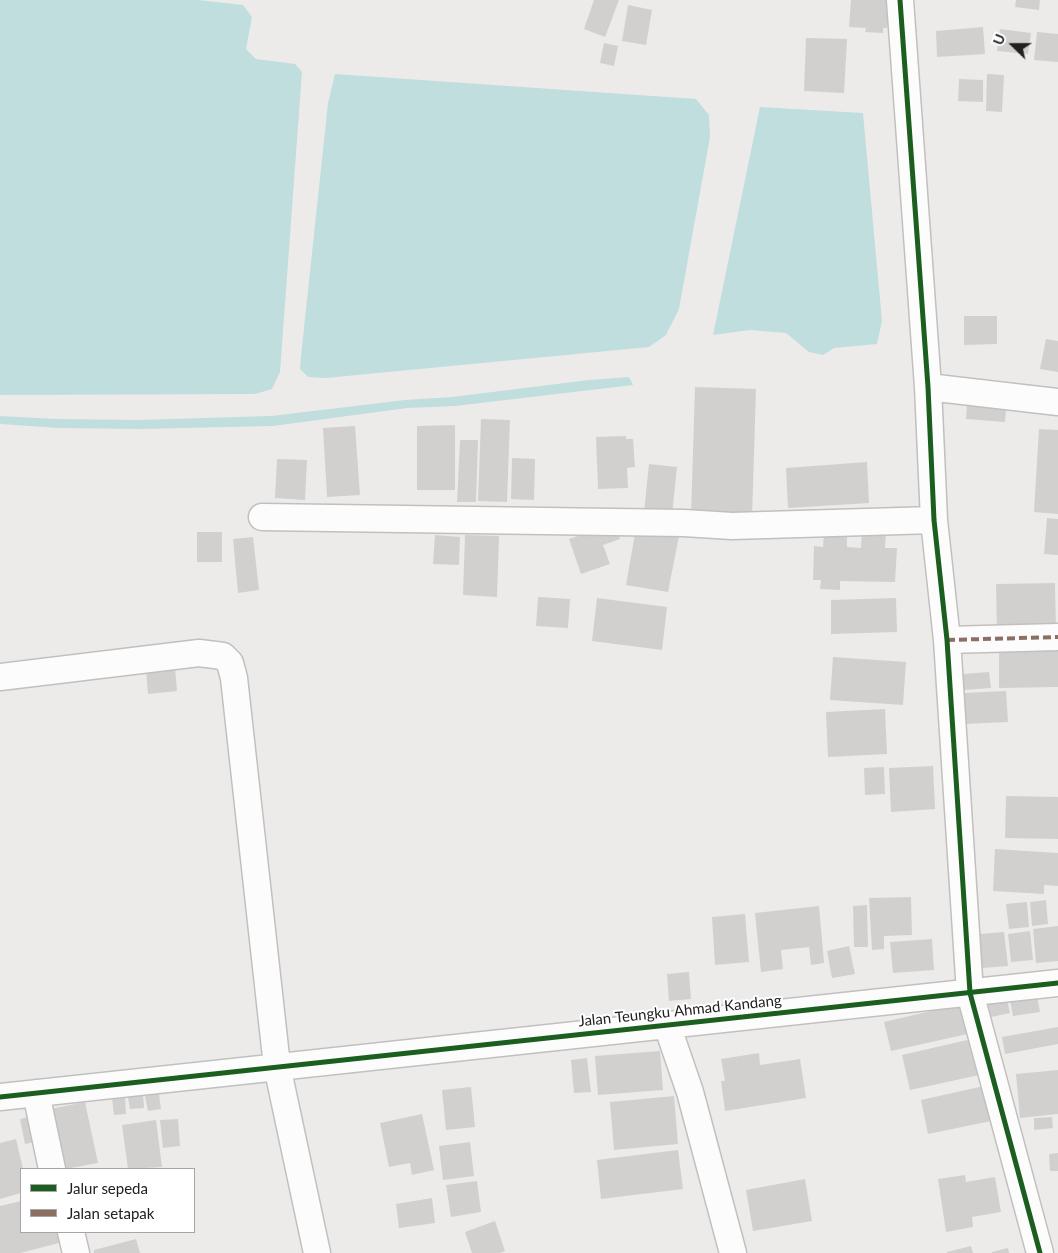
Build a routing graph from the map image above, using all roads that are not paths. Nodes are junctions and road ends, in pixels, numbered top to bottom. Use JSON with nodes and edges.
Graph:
{"nodes":[{"id":1,"x":900,"y":0,"type":"edge"},
{"id":2,"x":928,"y":387,"type":"junction"},
{"id":3,"x":1058,"y":402,"type":"edge"},
{"id":4,"x":262,"y":517,"type":"dead end"},
{"id":5,"x":934,"y":520,"type":"junction"},
{"id":6,"x":1058,"y":637,"type":"edge"},
{"id":7,"x":947,"y":640,"type":"junction"},
{"id":8,"x":0,"y":676,"type":"edge"},
{"id":9,"x":1058,"y":983,"type":"edge"},
{"id":10,"x":970,"y":993,"type":"junction"},
{"id":11,"x":668,"y":1025,"type":"junction"},
{"id":12,"x":293,"y":1064,"type":"junction"},
{"id":13,"x":36,"y":1093,"type":"junction"},
{"id":14,"x":0,"y":1097,"type":"edge"},
{"id":15,"x":52,"y":1168,"type":"edge"},
{"id":16,"x":70,"y":1233,"type":"edge"},
{"id":17,"x":76,"y":1253,"type":"edge"},
{"id":18,"x":318,"y":1253,"type":"edge"},
{"id":19,"x":734,"y":1253,"type":"edge"},
{"id":20,"x":1040,"y":1253,"type":"edge"}],
"edges":[{"from":1,"to":2,"type":"street"},
{"from":2,"to":3,"type":"street"},
{"from":2,"to":5,"type":"street"},
{"from":4,"to":5,"type":"street"},
{"from":5,"to":7,"type":"street"},
{"from":6,"to":7,"type":"street"},
{"from":7,"to":10,"type":"street"},
{"from":8,"to":12,"type":"street"},
{"from":9,"to":10,"type":"street","name":"Jalan Teungku Ahmad Kandang"},
{"from":10,"to":11,"type":"street","name":"Jalan Teungku Ahmad Kandang"},
{"from":10,"to":20,"type":"street"},
{"from":11,"to":12,"type":"street","name":"Jalan Teungku Ahmad Kandang"},
{"from":11,"to":19,"type":"street"},
{"from":12,"to":13,"type":"street","name":"Jalan Teungku Ahmad Kandang"},
{"from":12,"to":18,"type":"street"},
{"from":13,"to":14,"type":"street","name":"Jalan Teungku Ahmad Kandang"},
{"from":13,"to":15,"type":"street"},
{"from":16,"to":17,"type":"street"}]}
